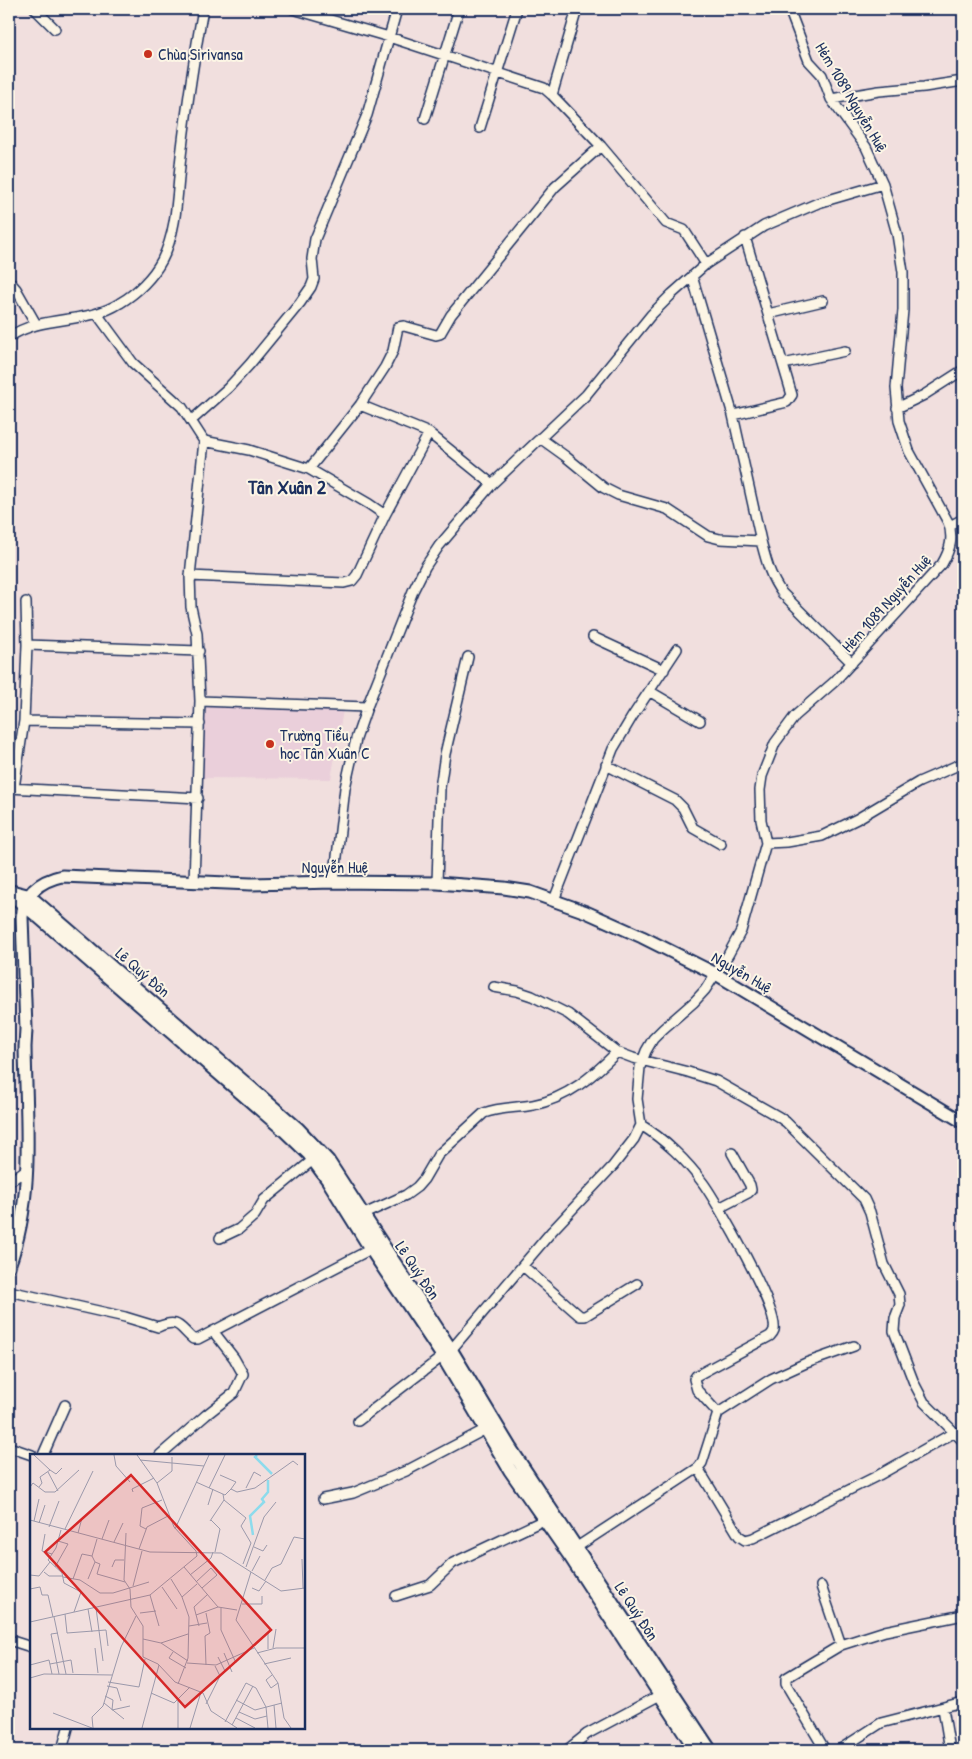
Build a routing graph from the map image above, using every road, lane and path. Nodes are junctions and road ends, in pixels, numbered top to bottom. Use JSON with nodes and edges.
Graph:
{"nodes":[{"id":1,"x":36,"y":9,"type":"edge"},
{"id":2,"x":203,"y":9,"type":"edge"},
{"id":3,"x":293,"y":9,"type":"edge"},
{"id":4,"x":397,"y":9,"type":"edge"},
{"id":5,"x":459,"y":9,"type":"edge"},
{"id":6,"x":517,"y":9,"type":"edge"},
{"id":7,"x":577,"y":9,"type":"edge"},
{"id":8,"x":789,"y":9,"type":"edge"},
{"id":9,"x":55,"y":29,"type":"dead end"},
{"id":10,"x":389,"y":38,"type":"junction"},
{"id":11,"x":444,"y":55,"type":"junction"},
{"id":12,"x":498,"y":73,"type":"junction"},
{"id":13,"x":963,"y":81,"type":"edge"},
{"id":14,"x":552,"y":95,"type":"junction"},
{"id":15,"x":832,"y":99,"type":"junction"},
{"id":16,"x":425,"y":119,"type":"dead end"},
{"id":17,"x":480,"y":128,"type":"dead end"},
{"id":18,"x":601,"y":146,"type":"junction"},
{"id":19,"x":883,"y":184,"type":"junction"},
{"id":20,"x":745,"y":237,"type":"junction"},
{"id":21,"x":706,"y":264,"type":"junction"},
{"id":22,"x":692,"y":276,"type":"junction"},
{"id":23,"x":9,"y":281,"type":"edge"},
{"id":24,"x":823,"y":301,"type":"dead end"},
{"id":25,"x":97,"y":314,"type":"junction"},
{"id":26,"x":768,"y":314,"type":"junction"},
{"id":27,"x":36,"y":324,"type":"junction"},
{"id":28,"x":9,"y":337,"type":"edge"},
{"id":29,"x":845,"y":352,"type":"dead end"},
{"id":30,"x":783,"y":364,"type":"junction"},
{"id":31,"x":963,"y":370,"type":"edge"},
{"id":32,"x":360,"y":406,"type":"junction"},
{"id":33,"x":897,"y":408,"type":"junction"},
{"id":34,"x":733,"y":415,"type":"junction"},
{"id":35,"x":192,"y":420,"type":"junction"},
{"id":36,"x":429,"y":433,"type":"junction"},
{"id":37,"x":540,"y":438,"type":"junction"},
{"id":38,"x":204,"y":441,"type":"junction"},
{"id":39,"x":309,"y":469,"type":"junction"},
{"id":40,"x":492,"y":484,"type":"junction"},
{"id":41,"x":385,"y":515,"type":"junction"},
{"id":42,"x":963,"y":519,"type":"edge"},
{"id":43,"x":950,"y":526,"type":"junction"},
{"id":44,"x":762,"y":541,"type":"junction"},
{"id":45,"x":190,"y":576,"type":"junction"},
{"id":46,"x":26,"y":602,"type":"dead end"},
{"id":47,"x":593,"y":637,"type":"dead end"},
{"id":48,"x":26,"y":645,"type":"junction"},
{"id":49,"x":677,"y":649,"type":"dead end"},
{"id":50,"x":199,"y":651,"type":"junction"},
{"id":51,"x":468,"y":657,"type":"dead end"},
{"id":52,"x":852,"y":663,"type":"junction"},
{"id":53,"x":664,"y":670,"type":"junction"},
{"id":54,"x":649,"y":691,"type":"junction"},
{"id":55,"x":200,"y":701,"type":"junction"},
{"id":56,"x":367,"y":708,"type":"junction"},
{"id":57,"x":24,"y":721,"type":"junction"},
{"id":58,"x":700,"y":721,"type":"dead end"},
{"id":59,"x":200,"y":724,"type":"junction"},
{"id":60,"x":963,"y":764,"type":"edge"},
{"id":61,"x":606,"y":766,"type":"junction"},
{"id":62,"x":11,"y":788,"type":"edge"},
{"id":63,"x":198,"y":798,"type":"junction"},
{"id":64,"x":766,"y":843,"type":"junction"},
{"id":65,"x":721,"y":844,"type":"dead end"},
{"id":66,"x":194,"y":882,"type":"junction"},
{"id":67,"x":334,"y":882,"type":"junction"},
{"id":68,"x":437,"y":883,"type":"junction"},
{"id":69,"x":9,"y":892,"type":"edge"},
{"id":70,"x":26,"y":900,"type":"junction"},
{"id":71,"x":554,"y":900,"type":"junction"},
{"id":72,"x":716,"y":974,"type":"junction"},
{"id":73,"x":494,"y":987,"type":"dead end"},
{"id":74,"x":617,"y":1052,"type":"junction"},
{"id":75,"x":642,"y":1061,"type":"junction"},
{"id":76,"x":223,"y":1070,"type":"junction"},
{"id":77,"x":963,"y":1122,"type":"edge"},
{"id":78,"x":641,"y":1125,"type":"junction"},
{"id":79,"x":732,"y":1153,"type":"dead end"},
{"id":80,"x":314,"y":1160,"type":"junction"},
{"id":81,"x":27,"y":1170,"type":"junction"},
{"id":82,"x":9,"y":1182,"type":"edge"},
{"id":83,"x":719,"y":1208,"type":"junction"},
{"id":84,"x":362,"y":1215,"type":"junction"},
{"id":85,"x":220,"y":1238,"type":"dead end"},
{"id":86,"x":371,"y":1248,"type":"junction"},
{"id":87,"x":9,"y":1266,"type":"edge"},
{"id":88,"x":523,"y":1266,"type":"junction"},
{"id":89,"x":637,"y":1284,"type":"dead end"},
{"id":90,"x":9,"y":1291,"type":"edge"},
{"id":91,"x":213,"y":1331,"type":"junction"},
{"id":92,"x":854,"y":1346,"type":"dead end"},
{"id":93,"x":446,"y":1352,"type":"junction"},
{"id":94,"x":65,"y":1405,"type":"dead end"},
{"id":95,"x":718,"y":1413,"type":"junction"},
{"id":96,"x":358,"y":1421,"type":"dead end"},
{"id":97,"x":486,"y":1429,"type":"junction"},
{"id":98,"x":955,"y":1432,"type":"junction"},
{"id":99,"x":963,"y":1441,"type":"edge"},
{"id":100,"x":9,"y":1447,"type":"edge"},
{"id":101,"x":30,"y":1454,"type":"edge"},
{"id":102,"x":43,"y":1454,"type":"edge"},
{"id":103,"x":161,"y":1454,"type":"edge"},
{"id":104,"x":698,"y":1468,"type":"junction"},
{"id":105,"x":323,"y":1499,"type":"dead end"},
{"id":106,"x":544,"y":1520,"type":"junction"},
{"id":107,"x":577,"y":1547,"type":"junction"},
{"id":108,"x":821,"y":1586,"type":"dead end"},
{"id":109,"x":396,"y":1596,"type":"dead end"},
{"id":110,"x":963,"y":1615,"type":"edge"},
{"id":111,"x":624,"y":1630,"type":"junction"},
{"id":112,"x":9,"y":1640,"type":"edge"},
{"id":113,"x":841,"y":1645,"type":"junction"},
{"id":114,"x":30,"y":1647,"type":"edge"},
{"id":115,"x":660,"y":1695,"type":"junction"},
{"id":116,"x":963,"y":1702,"type":"edge"},
{"id":117,"x":943,"y":1708,"type":"junction"},
{"id":118,"x":68,"y":1729,"type":"edge"},
{"id":119,"x":62,"y":1750,"type":"edge"},
{"id":120,"x":567,"y":1750,"type":"edge"},
{"id":121,"x":696,"y":1750,"type":"edge"},
{"id":122,"x":710,"y":1750,"type":"edge"},
{"id":123,"x":825,"y":1750,"type":"edge"},
{"id":124,"x":839,"y":1750,"type":"edge"},
{"id":125,"x":950,"y":1750,"type":"edge"}],
"edges":[{"from":1,"to":9,"type":"street"},
{"from":2,"to":25,"type":"street"},
{"from":3,"to":10,"type":"street"},
{"from":4,"to":10,"type":"street"},
{"from":5,"to":11,"type":"street"},
{"from":6,"to":12,"type":"street"},
{"from":7,"to":14,"type":"street"},
{"from":8,"to":15,"type":"street","name":"Hẻm 1089 Nguyễn Huệ"},
{"from":10,"to":11,"type":"street"},
{"from":10,"to":35,"type":"street"},
{"from":11,"to":12,"type":"street"},
{"from":11,"to":16,"type":"street"},
{"from":12,"to":14,"type":"street"},
{"from":12,"to":17,"type":"street"},
{"from":13,"to":15,"type":"street"},
{"from":14,"to":18,"type":"street"},
{"from":15,"to":19,"type":"street","name":"Hẻm 1089 Nguyễn Huệ"},
{"from":18,"to":21,"type":"street"},
{"from":18,"to":32,"type":"street"},
{"from":19,"to":20,"type":"street"},
{"from":19,"to":33,"type":"street","name":"Hẻm 1089 Nguyễn Huệ"},
{"from":20,"to":21,"type":"street"},
{"from":20,"to":26,"type":"street"},
{"from":21,"to":22,"type":"street"},
{"from":22,"to":34,"type":"street"},
{"from":22,"to":37,"type":"street"},
{"from":23,"to":27,"type":"street"},
{"from":24,"to":26,"type":"street"},
{"from":25,"to":27,"type":"street"},
{"from":25,"to":35,"type":"street"},
{"from":26,"to":30,"type":"street"},
{"from":27,"to":28,"type":"street"},
{"from":29,"to":30,"type":"street"},
{"from":30,"to":34,"type":"street"},
{"from":31,"to":33,"type":"street"},
{"from":32,"to":36,"type":"street"},
{"from":32,"to":39,"type":"street"},
{"from":33,"to":43,"type":"street","name":"Hẻm 1089 Nguyễn Huệ"},
{"from":34,"to":44,"type":"street"},
{"from":35,"to":38,"type":"street"},
{"from":36,"to":40,"type":"street"},
{"from":36,"to":41,"type":"street"},
{"from":37,"to":40,"type":"street"},
{"from":37,"to":44,"type":"street"},
{"from":38,"to":39,"type":"street"},
{"from":38,"to":45,"type":"street"},
{"from":39,"to":41,"type":"street"},
{"from":40,"to":56,"type":"street"},
{"from":41,"to":45,"type":"street"},
{"from":42,"to":43,"type":"street"},
{"from":43,"to":52,"type":"street","name":"Hẻm 1089 Nguyễn Huệ"},
{"from":44,"to":52,"type":"street"},
{"from":45,"to":50,"type":"street"},
{"from":46,"to":48,"type":"street"},
{"from":47,"to":53,"type":"street"},
{"from":48,"to":50,"type":"street"},
{"from":48,"to":57,"type":"street"},
{"from":49,"to":53,"type":"street"},
{"from":50,"to":55,"type":"street"},
{"from":51,"to":68,"type":"street"},
{"from":52,"to":64,"type":"street","name":"Hẻm 1089 Nguyễn Huệ"},
{"from":53,"to":54,"type":"street"},
{"from":54,"to":58,"type":"street"},
{"from":54,"to":61,"type":"street"},
{"from":55,"to":56,"type":"street"},
{"from":55,"to":59,"type":"street"},
{"from":56,"to":67,"type":"street"},
{"from":57,"to":59,"type":"street"},
{"from":57,"to":62,"type":"street"},
{"from":59,"to":63,"type":"street"},
{"from":60,"to":64,"type":"street"},
{"from":61,"to":65,"type":"street"},
{"from":61,"to":71,"type":"street"},
{"from":62,"to":63,"type":"street"},
{"from":63,"to":66,"type":"street"},
{"from":64,"to":72,"type":"street","name":"Hẻm 1089 Nguyễn Huệ"},
{"from":66,"to":67,"type":"street","name":"Nguyễn Huệ"},
{"from":66,"to":70,"type":"street","name":"Nguyễn Huệ"},
{"from":67,"to":68,"type":"street","name":"Nguyễn Huệ"},
{"from":68,"to":71,"type":"street","name":"Nguyễn Huệ"},
{"from":69,"to":70,"type":"main road","name":"Lê Quý Đôn"},
{"from":70,"to":76,"type":"main road","name":"Lê Quý Đôn"},
{"from":70,"to":81,"type":"street"},
{"from":71,"to":72,"type":"street","name":"Nguyễn Huệ"},
{"from":72,"to":75,"type":"street","name":"Hẻm 1089 Nguyễn Huệ"},
{"from":72,"to":77,"type":"street","name":"Nguyễn Huệ"},
{"from":73,"to":74,"type":"street"},
{"from":74,"to":75,"type":"street"},
{"from":74,"to":84,"type":"street"},
{"from":75,"to":78,"type":"street","name":"Hẻm 1089 Nguyễn Huệ"},
{"from":75,"to":98,"type":"street"},
{"from":76,"to":80,"type":"main road","name":"Lê Quý Đôn"},
{"from":76,"to":84,"type":"main road","name":"Lê Quý Đôn"},
{"from":78,"to":83,"type":"street"},
{"from":78,"to":88,"type":"street"},
{"from":79,"to":83,"type":"street"},
{"from":80,"to":85,"type":"street"},
{"from":80,"to":86,"type":"main road","name":"Lê Quý Đôn"},
{"from":81,"to":82,"type":"street"},
{"from":81,"to":87,"type":"street"},
{"from":83,"to":95,"type":"street"},
{"from":84,"to":93,"type":"main road","name":"Lê Quý Đôn"},
{"from":86,"to":91,"type":"street"},
{"from":86,"to":93,"type":"main road","name":"Lê Quý Đôn"},
{"from":88,"to":89,"type":"street"},
{"from":88,"to":93,"type":"street"},
{"from":90,"to":91,"type":"street"},
{"from":91,"to":103,"type":"street"},
{"from":92,"to":95,"type":"street"},
{"from":93,"to":96,"type":"street"},
{"from":93,"to":97,"type":"main road","name":"Lê Quý Đôn"},
{"from":93,"to":107,"type":"main road","name":"Lê Quý Đôn"},
{"from":94,"to":102,"type":"street"},
{"from":95,"to":104,"type":"street"},
{"from":97,"to":105,"type":"street"},
{"from":97,"to":106,"type":"main road","name":"Lê Quý Đôn"},
{"from":98,"to":99,"type":"street"},
{"from":98,"to":104,"type":"street"},
{"from":100,"to":101,"type":"street"},
{"from":104,"to":107,"type":"street"},
{"from":106,"to":109,"type":"street"},
{"from":106,"to":111,"type":"main road","name":"Lê Quý Đôn"},
{"from":107,"to":111,"type":"main road","name":"Lê Quý Đôn"},
{"from":108,"to":113,"type":"street"},
{"from":110,"to":113,"type":"street"},
{"from":111,"to":115,"type":"main road","name":"Lê Quý Đôn"},
{"from":111,"to":122,"type":"main road","name":"Lê Quý Đôn"},
{"from":112,"to":114,"type":"street"},
{"from":113,"to":123,"type":"street"},
{"from":115,"to":120,"type":"street"},
{"from":115,"to":121,"type":"main road","name":"Lê Quý Đôn"},
{"from":116,"to":117,"type":"street"},
{"from":117,"to":124,"type":"street"},
{"from":117,"to":125,"type":"street"},
{"from":118,"to":119,"type":"street"}]}
